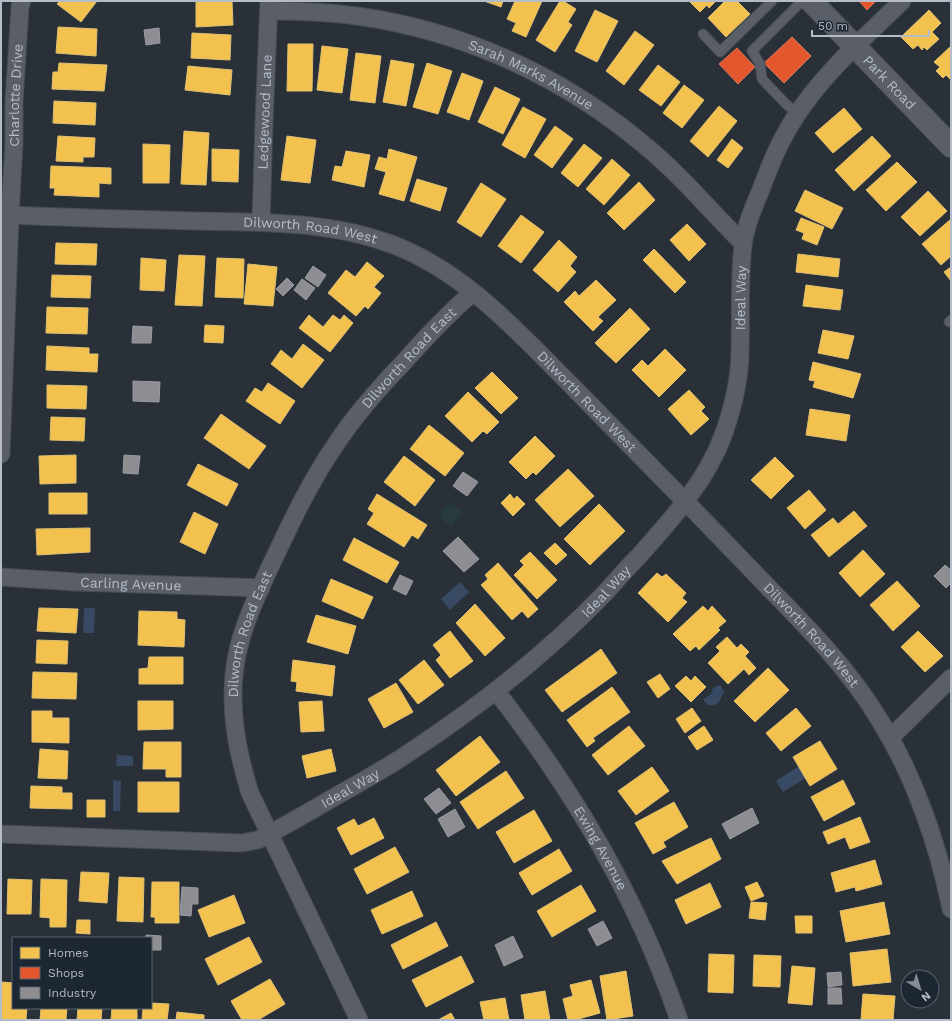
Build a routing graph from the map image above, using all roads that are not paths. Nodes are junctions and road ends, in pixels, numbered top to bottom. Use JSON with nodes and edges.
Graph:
{"nodes":[{"id":1,"x":22,"y":1,"type":"edge"},
{"id":2,"x":772,"y":1,"type":"edge"},
{"id":3,"x":802,"y":1,"type":"edge"},
{"id":4,"x":811,"y":1,"type":"edge"},
{"id":5,"x":902,"y":1,"type":"edge"},
{"id":6,"x":269,"y":6,"type":"edge"},
{"id":7,"x":703,"y":34,"type":"dead end"},
{"id":8,"x":856,"y":47,"type":"junction"},
{"id":9,"x":797,"y":113,"type":"junction"},
{"id":10,"x":951,"y":146,"type":"edge"},
{"id":11,"x":10,"y":215,"type":"junction"},
{"id":12,"x":261,"y":222,"type":"junction"},
{"id":13,"x":743,"y":243,"type":"junction"},
{"id":14,"x":473,"y":292,"type":"junction"},
{"id":15,"x":1,"y":454,"type":"edge"},
{"id":16,"x":686,"y":501,"type":"junction"},
{"id":17,"x":1,"y":577,"type":"edge"},
{"id":18,"x":261,"y":588,"type":"junction"},
{"id":19,"x":951,"y":678,"type":"edge"},
{"id":20,"x":496,"y":691,"type":"junction"},
{"id":21,"x":890,"y":738,"type":"junction"},
{"id":22,"x":1,"y":834,"type":"edge"},
{"id":23,"x":269,"y":834,"type":"junction"},
{"id":24,"x":951,"y":910,"type":"edge"},
{"id":25,"x":359,"y":1020,"type":"edge"},
{"id":26,"x":679,"y":1020,"type":"edge"}],
"edges":[{"from":1,"to":11,"type":"street","name":"Charlotte Drive"},
{"from":2,"to":7,"type":"lane"},
{"from":3,"to":9,"type":"lane"},
{"from":4,"to":8,"type":"street","name":"Park Road"},
{"from":5,"to":8,"type":"street","name":"Ideal Way"},
{"from":6,"to":12,"type":"street","name":"Ledgewood Lane"},
{"from":6,"to":13,"type":"street","name":"Sarah Marks Avenue"},
{"from":8,"to":9,"type":"street","name":"Ideal Way"},
{"from":8,"to":10,"type":"street","name":"Park Road"},
{"from":9,"to":13,"type":"street","name":"Ideal Way"},
{"from":11,"to":12,"type":"street","name":"Dilworth Road West"},
{"from":11,"to":15,"type":"street","name":"Charlotte Drive"},
{"from":12,"to":14,"type":"street","name":"Dilworth Road West"},
{"from":13,"to":16,"type":"street","name":"Ideal Way"},
{"from":14,"to":16,"type":"street","name":"Dilworth Road West"},
{"from":14,"to":18,"type":"street","name":"Dilworth Road East"},
{"from":16,"to":20,"type":"street","name":"Ideal Way"},
{"from":16,"to":21,"type":"street","name":"Dilworth Road West"},
{"from":17,"to":18,"type":"street","name":"Carling Avenue"},
{"from":18,"to":23,"type":"street","name":"Dilworth Road East"},
{"from":19,"to":21,"type":"street"},
{"from":20,"to":23,"type":"street","name":"Ideal Way"},
{"from":20,"to":26,"type":"street","name":"Ewing Avenue"},
{"from":21,"to":24,"type":"street","name":"Dilworth Road West"},
{"from":22,"to":23,"type":"street","name":"Ideal Way"},
{"from":23,"to":25,"type":"street","name":"Dilworth Road East"}]}
